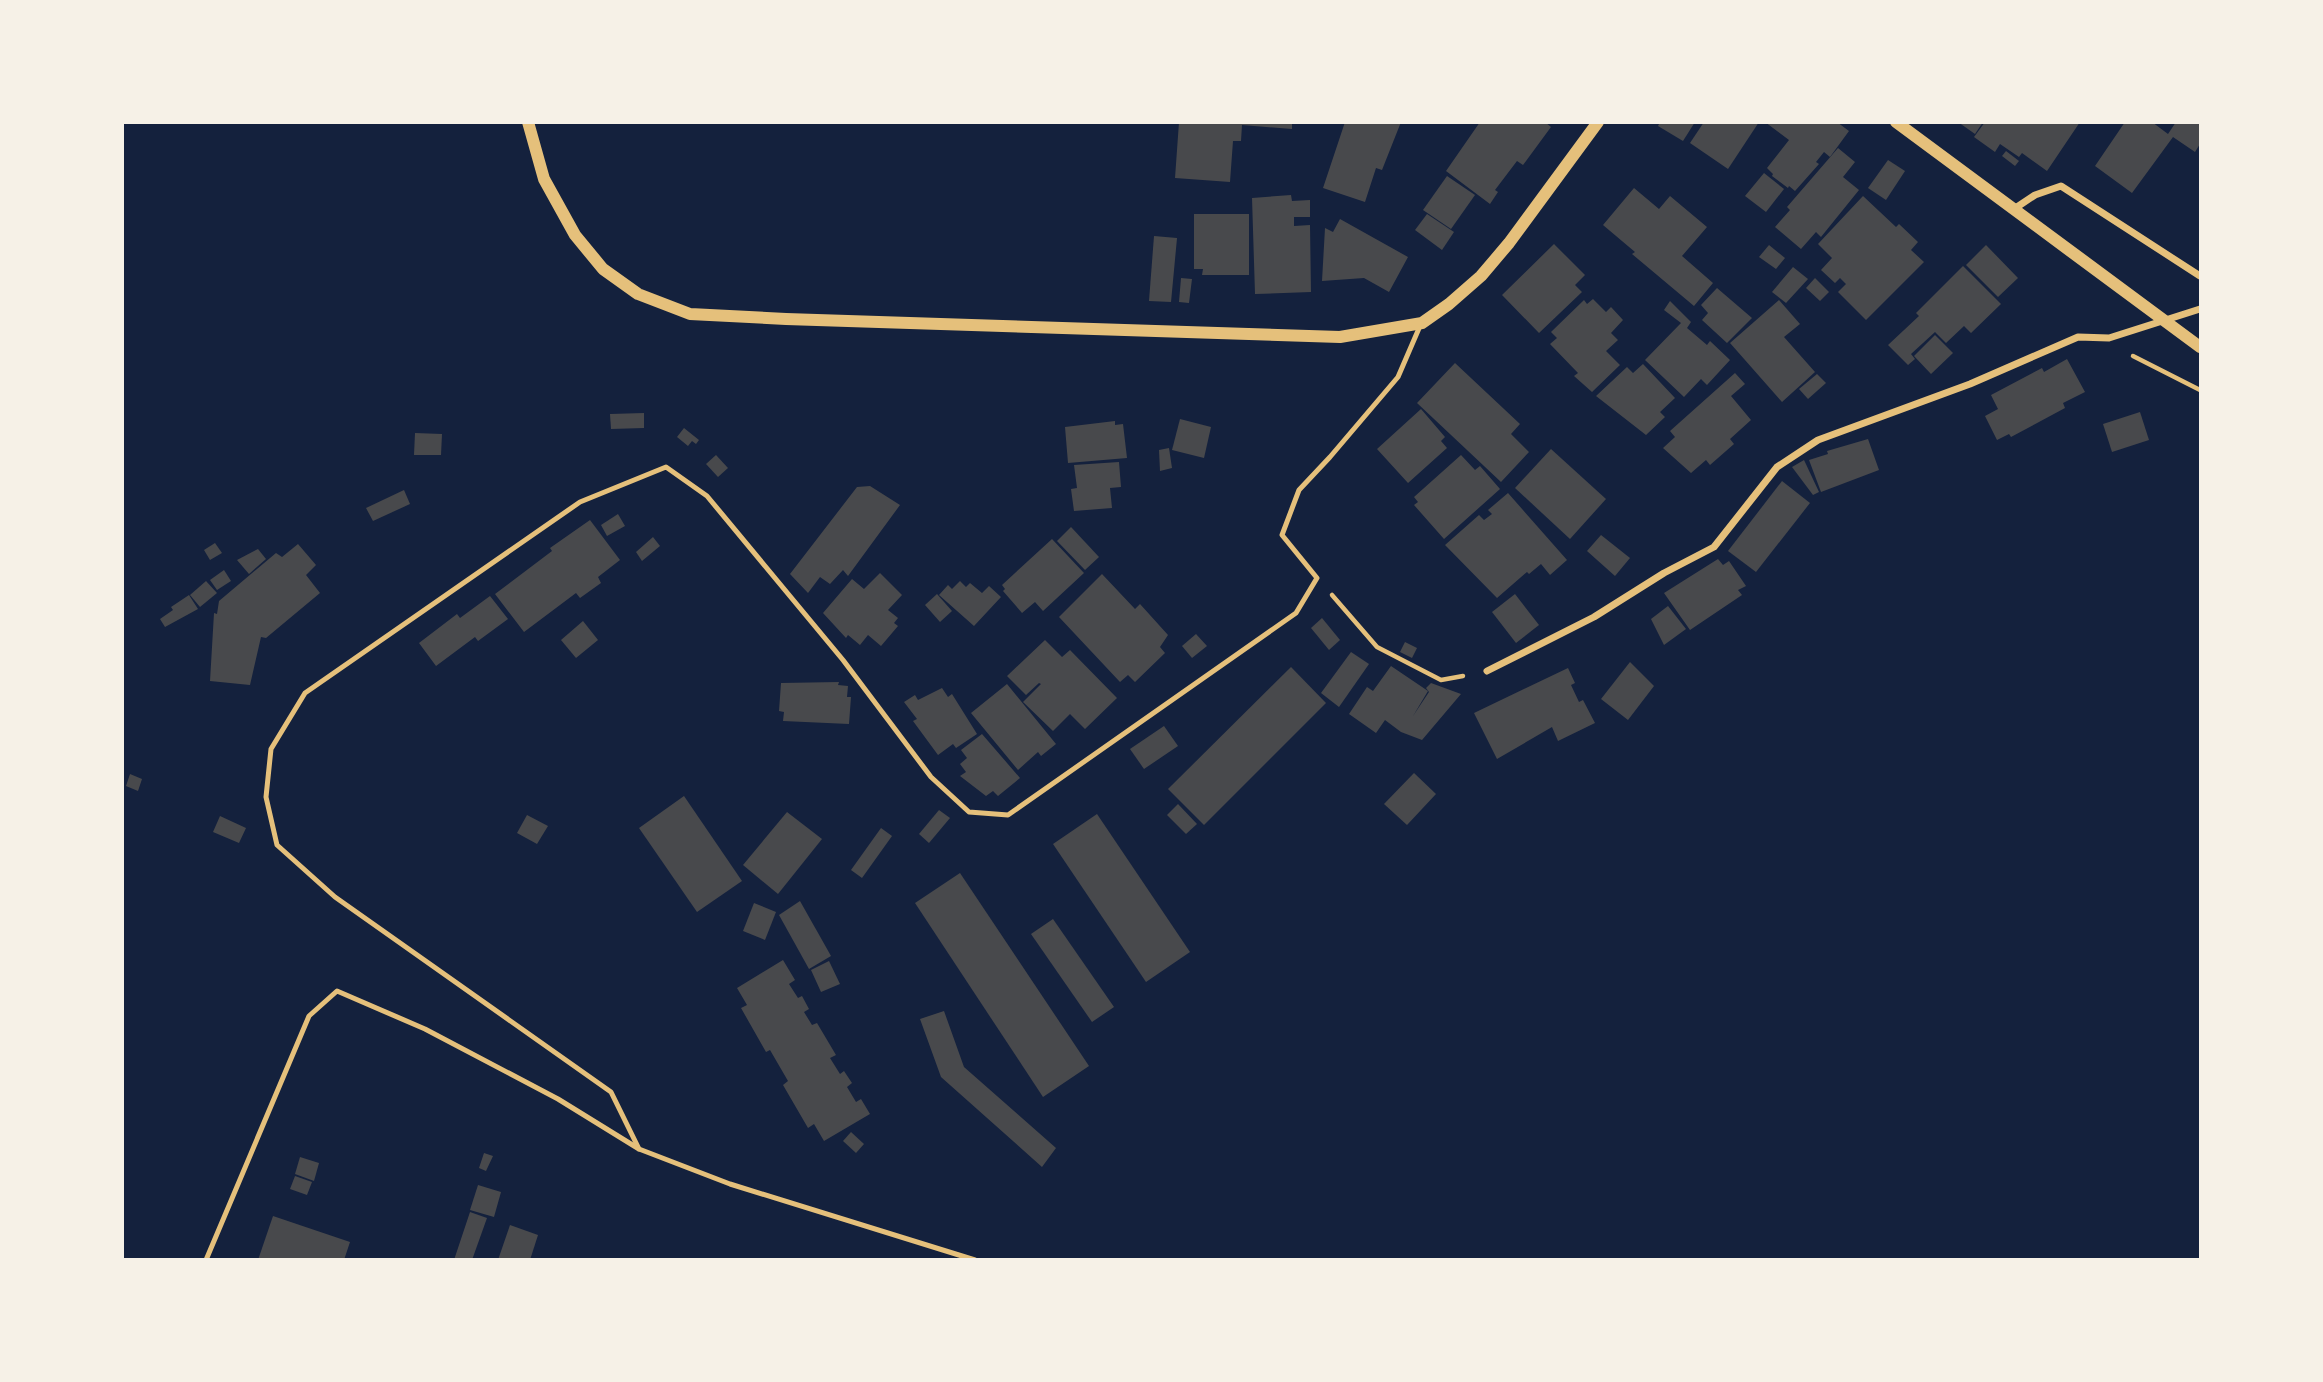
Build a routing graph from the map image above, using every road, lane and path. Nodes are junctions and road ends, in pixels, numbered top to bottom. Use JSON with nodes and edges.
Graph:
{"nodes":[{"id":1,"x":528,"y":122,"type":"edge"},
{"id":2,"x":1598,"y":122,"type":"edge"},
{"id":3,"x":1896,"y":122,"type":"edge"},
{"id":4,"x":2014,"y":209,"type":"junction"},
{"id":5,"x":2200,"y":276,"type":"edge"},
{"id":6,"x":2200,"y":309,"type":"edge"},
{"id":7,"x":1422,"y":323,"type":"junction"},
{"id":8,"x":2109,"y":338,"type":"junction"},
{"id":9,"x":2196,"y":343,"type":"edge"},
{"id":10,"x":2200,"y":390,"type":"edge"},
{"id":11,"x":1317,"y":578,"type":"junction"},
{"id":12,"x":1488,"y":671,"type":"joint"},
{"id":13,"x":639,"y":1149,"type":"junction"},
{"id":14,"x":206,"y":1259,"type":"edge"},
{"id":15,"x":975,"y":1259,"type":"edge"}],
"edges":[{"from":1,"to":7,"type":"street"},
{"from":2,"to":7,"type":"street"},
{"from":3,"to":4,"type":"street"},
{"from":4,"to":5,"type":"street"},
{"from":4,"to":9,"type":"street"},
{"from":6,"to":8,"type":"street"},
{"from":7,"to":11,"type":"lane"},
{"from":8,"to":10,"type":"path"},
{"from":8,"to":12,"type":"street"},
{"from":11,"to":12,"type":"path"},
{"from":11,"to":13,"type":"lane"},
{"from":13,"to":14,"type":"lane"},
{"from":13,"to":15,"type":"lane"}]}
